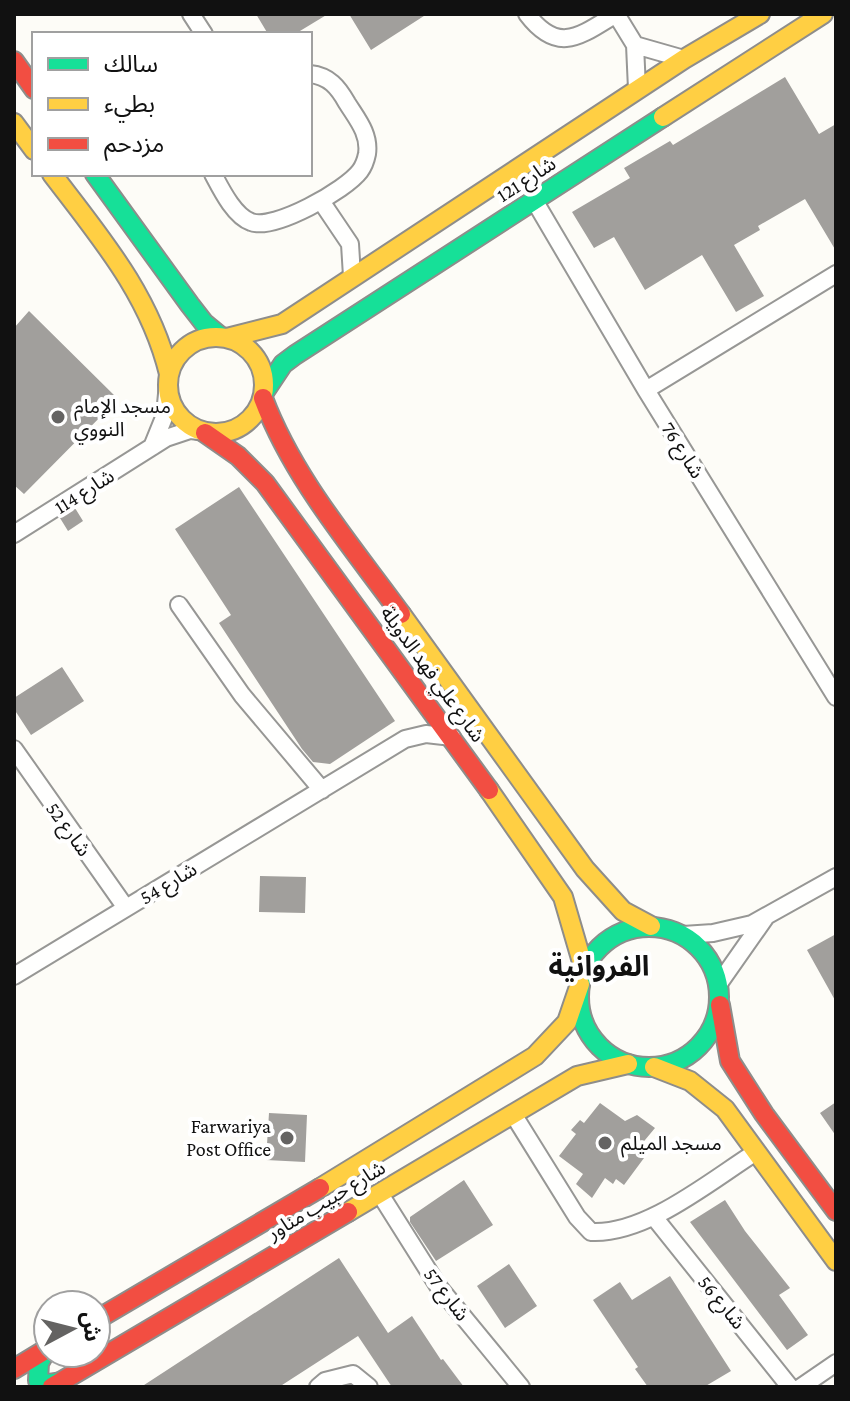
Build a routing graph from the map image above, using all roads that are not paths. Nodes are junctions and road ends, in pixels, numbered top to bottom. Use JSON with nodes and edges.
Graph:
{"nodes":[{"id":1,"x":191,"y":14,"type":"edge"},
{"id":2,"x":527,"y":14,"type":"edge"},
{"id":3,"x":616,"y":14,"type":"edge"},
{"id":4,"x":760,"y":14,"type":"edge"},
{"id":5,"x":823,"y":14,"type":"edge"},
{"id":6,"x":203,"y":32,"type":"edge"},
{"id":7,"x":635,"y":45,"type":"junction"},
{"id":8,"x":684,"y":59,"type":"junction"},
{"id":9,"x":14,"y":61,"type":"edge"},
{"id":10,"x":312,"y":74,"type":"edge"},
{"id":11,"x":32,"y":86,"type":"edge"},
{"id":12,"x":637,"y":89,"type":"junction"},
{"id":13,"x":14,"y":123,"type":"edge"},
{"id":14,"x":32,"y":147,"type":"edge"},
{"id":15,"x":53,"y":176,"type":"edge"},
{"id":16,"x":96,"y":176,"type":"edge"},
{"id":17,"x":214,"y":176,"type":"edge"},
{"id":18,"x":534,"y":200,"type":"junction"},
{"id":19,"x":321,"y":201,"type":"junction"},
{"id":20,"x":350,"y":244,"type":"junction"},
{"id":21,"x":382,"y":257,"type":"junction"},
{"id":22,"x":836,"y":274,"type":"edge"},
{"id":23,"x":352,"y":276,"type":"junction"},
{"id":24,"x":224,"y":337,"type":"junction"},
{"id":25,"x":168,"y":378,"type":"junction"},
{"id":26,"x":646,"y":390,"type":"junction"},
{"id":27,"x":264,"y":395,"type":"junction"},
{"id":28,"x":202,"y":432,"type":"junction"},
{"id":29,"x":152,"y":447,"type":"junction"},
{"id":30,"x":14,"y":534,"type":"edge"},
{"id":31,"x":179,"y":605,"type":"dead end"},
{"id":32,"x":836,"y":697,"type":"edge"},
{"id":33,"x":452,"y":737,"type":"junction"},
{"id":34,"x":14,"y":749,"type":"edge"},
{"id":35,"x":322,"y":790,"type":"junction"},
{"id":36,"x":836,"y":877,"type":"edge"},
{"id":37,"x":126,"y":908,"type":"junction"},
{"id":38,"x":765,"y":917,"type":"junction"},
{"id":39,"x":651,"y":926,"type":"junction"},
{"id":40,"x":683,"y":935,"type":"junction"},
{"id":41,"x":14,"y":976,"type":"edge"},
{"id":42,"x":582,"y":977,"type":"junction"},
{"id":43,"x":718,"y":992,"type":"junction"},
{"id":44,"x":628,"y":1064,"type":"junction"},
{"id":45,"x":654,"y":1067,"type":"junction"},
{"id":46,"x":472,"y":1093,"type":"junction"},
{"id":47,"x":513,"y":1114,"type":"junction"},
{"id":48,"x":764,"y":1114,"type":"junction"},
{"id":49,"x":495,"y":1123,"type":"junction"},
{"id":50,"x":751,"y":1144,"type":"junction"},
{"id":51,"x":380,"y":1194,"type":"junction"},
{"id":52,"x":836,"y":1211,"type":"edge"},
{"id":53,"x":654,"y":1217,"type":"junction"},
{"id":54,"x":836,"y":1261,"type":"edge"},
{"id":55,"x":112,"y":1311,"type":"edge"},
{"id":56,"x":32,"y":1358,"type":"edge"},
{"id":57,"x":836,"y":1363,"type":"edge"},
{"id":58,"x":14,"y":1369,"type":"edge"},
{"id":59,"x":39,"y":1369,"type":"edge"},
{"id":60,"x":56,"y":1384,"type":"edge"},
{"id":61,"x":318,"y":1387,"type":"edge"},
{"id":62,"x":369,"y":1387,"type":"edge"},
{"id":63,"x":521,"y":1387,"type":"edge"},
{"id":64,"x":790,"y":1387,"type":"edge"},
{"id":65,"x":801,"y":1387,"type":"edge"}],
"edges":[{"from":1,"to":6,"type":"street"},
{"from":2,"to":3,"type":"street"},
{"from":3,"to":7,"type":"street"},
{"from":4,"to":8,"type":"main road","name":"شارع 121"},
{"from":5,"to":18,"type":"main road","name":"شارع 121"},
{"from":7,"to":8,"type":"street"},
{"from":7,"to":12,"type":"street"},
{"from":8,"to":12,"type":"main road","name":"شارع 121"},
{"from":9,"to":11,"type":"main road"},
{"from":10,"to":19,"type":"street"},
{"from":12,"to":21,"type":"main road","name":"شارع 121"},
{"from":13,"to":14,"type":"main road"},
{"from":15,"to":25,"type":"main road"},
{"from":16,"to":24,"type":"main road"},
{"from":17,"to":19,"type":"street"},
{"from":18,"to":26,"type":"street","name":"شارع 76"},
{"from":18,"to":27,"type":"main road","name":"شارع 121"},
{"from":19,"to":20,"type":"street"},
{"from":20,"to":21,"type":"street"},
{"from":20,"to":23,"type":"street"},
{"from":21,"to":23,"type":"main road","name":"شارع 121"},
{"from":22,"to":26,"type":"street"},
{"from":23,"to":24,"type":"main road","name":"شارع 121"},
{"from":24,"to":25,"type":"main road"},
{"from":24,"to":27,"type":"main road"},
{"from":25,"to":28,"type":"main road"},
{"from":25,"to":29,"type":"street"},
{"from":26,"to":32,"type":"street","name":"شارع 76"},
{"from":27,"to":28,"type":"main road"},
{"from":27,"to":39,"type":"main road","name":"شارع علي فهد الدويلة"},
{"from":28,"to":29,"type":"street","name":"شارع 114"},
{"from":28,"to":33,"type":"main road","name":"شارع علي فهد الدويلة"},
{"from":29,"to":30,"type":"street","name":"شارع 114"},
{"from":31,"to":35,"type":"street"},
{"from":33,"to":35,"type":"street","name":"شارع 54"},
{"from":33,"to":42,"type":"main road","name":"شارع علي فهد الدويلة"},
{"from":34,"to":37,"type":"street","name":"شارع 52"},
{"from":35,"to":37,"type":"street","name":"شارع 54"},
{"from":36,"to":38,"type":"street"},
{"from":37,"to":41,"type":"street","name":"شارع 54"},
{"from":38,"to":40,"type":"street"},
{"from":38,"to":43,"type":"street"},
{"from":39,"to":40,"type":"main road"},
{"from":39,"to":42,"type":"main road"},
{"from":40,"to":43,"type":"main road"},
{"from":42,"to":44,"type":"main road"},
{"from":42,"to":46,"type":"main road","name":"شارع حبيب مناور"},
{"from":43,"to":45,"type":"main road"},
{"from":43,"to":48,"type":"main road"},
{"from":44,"to":45,"type":"main road"},
{"from":44,"to":47,"type":"main road","name":"شارع حبيب مناور"},
{"from":45,"to":50,"type":"main road"},
{"from":46,"to":49,"type":"main road"},
{"from":46,"to":55,"type":"main road","name":"شارع حبيب مناور"},
{"from":47,"to":49,"type":"main road","name":"شارع حبيب مناور"},
{"from":47,"to":53,"type":"street"},
{"from":48,"to":50,"type":"main road"},
{"from":48,"to":52,"type":"main road"},
{"from":49,"to":51,"type":"main road","name":"شارع حبيب مناور"},
{"from":50,"to":53,"type":"street"},
{"from":50,"to":54,"type":"main road"},
{"from":51,"to":60,"type":"main road","name":"شارع حبيب مناور"},
{"from":51,"to":63,"type":"street","name":"شارع 57"},
{"from":53,"to":64,"type":"street","name":"شارع 56"},
{"from":56,"to":58,"type":"main road"},
{"from":57,"to":65,"type":"street"},
{"from":59,"to":60,"type":"main road"},
{"from":61,"to":62,"type":"street"}]}
